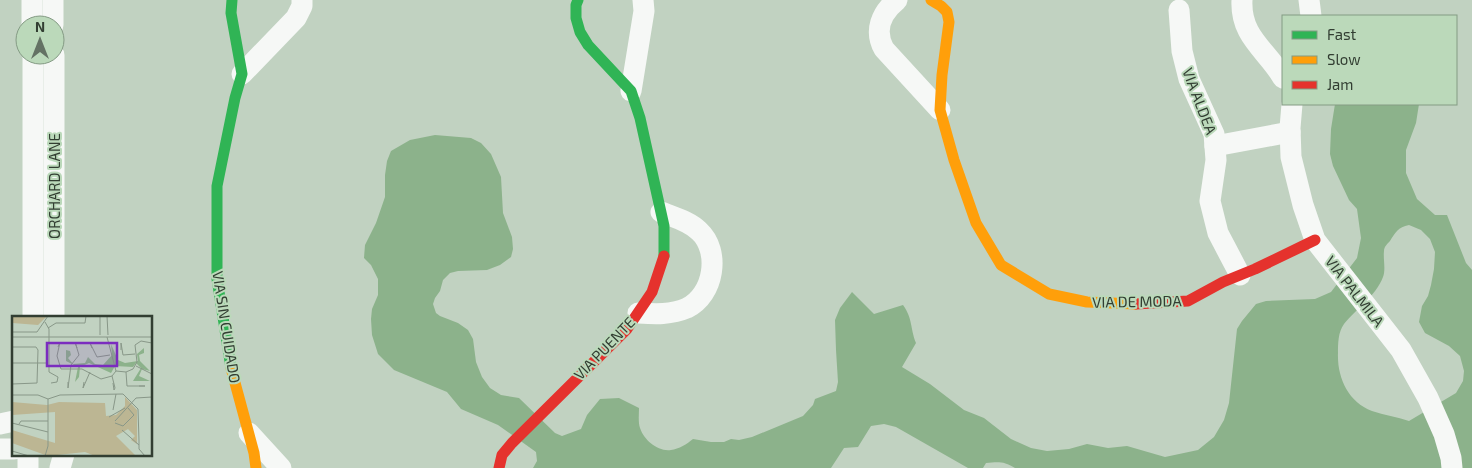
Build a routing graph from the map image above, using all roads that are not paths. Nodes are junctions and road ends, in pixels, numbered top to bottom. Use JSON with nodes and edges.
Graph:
{"nodes":[{"id":1,"x":32,"y":0,"type":"edge"},
{"id":2,"x":53,"y":0,"type":"edge"},
{"id":3,"x":232,"y":0,"type":"edge"},
{"id":4,"x":302,"y":0,"type":"edge"},
{"id":5,"x":578,"y":0,"type":"edge"},
{"id":6,"x":643,"y":0,"type":"edge"},
{"id":7,"x":897,"y":0,"type":"edge"},
{"id":8,"x":931,"y":0,"type":"edge"},
{"id":9,"x":1242,"y":0,"type":"edge"},
{"id":10,"x":1309,"y":0,"type":"edge"},
{"id":11,"x":1179,"y":10,"type":"dead end"},
{"id":12,"x":32,"y":15,"type":"edge"},
{"id":13,"x":53,"y":15,"type":"edge"},
{"id":14,"x":1312,"y":15,"type":"edge"},
{"id":15,"x":32,"y":65,"type":"edge"},
{"id":16,"x":54,"y":65,"type":"edge"},
{"id":17,"x":242,"y":74,"type":"junction"},
{"id":18,"x":1282,"y":77,"type":"edge"},
{"id":19,"x":631,"y":91,"type":"junction"},
{"id":20,"x":1292,"y":105,"type":"edge"},
{"id":21,"x":940,"y":110,"type":"junction"},
{"id":22,"x":1290,"y":132,"type":"junction"},
{"id":23,"x":1215,"y":146,"type":"junction"},
{"id":24,"x":661,"y":212,"type":"junction"},
{"id":25,"x":1315,"y":240,"type":"junction"},
{"id":26,"x":1240,"y":275,"type":"junction"},
{"id":27,"x":638,"y":313,"type":"junction"},
{"id":28,"x":33,"y":316,"type":"edge"},
{"id":29,"x":54,"y":316,"type":"edge"},
{"id":30,"x":248,"y":432,"type":"junction"},
{"id":31,"x":256,"y":468,"type":"edge"},
{"id":32,"x":281,"y":468,"type":"edge"},
{"id":33,"x":499,"y":468,"type":"edge"},
{"id":34,"x":1452,"y":468,"type":"edge"}],
"edges":[{"from":1,"to":12,"type":"street"},
{"from":2,"to":13,"type":"street"},
{"from":3,"to":17,"type":"street","name":"VIA SIN CUIDADO"},
{"from":4,"to":17,"type":"street","name":"VIA SIN CUIDADO"},
{"from":5,"to":19,"type":"street","name":"VIA PUENTE"},
{"from":6,"to":19,"type":"street","name":"VIA PUENTE"},
{"from":7,"to":21,"type":"street","name":"VIA DE MODA"},
{"from":8,"to":21,"type":"street","name":"VIA DE MODA"},
{"from":9,"to":18,"type":"street"},
{"from":10,"to":14,"type":"street"},
{"from":11,"to":23,"type":"street","name":"VIA ALDEA"},
{"from":15,"to":28,"type":"street","name":"ORCHARD LANE"},
{"from":16,"to":29,"type":"street","name":"ORCHARD LANE"},
{"from":17,"to":30,"type":"street","name":"VIA SIN CUIDADO"},
{"from":19,"to":24,"type":"street","name":"VIA PUENTE"},
{"from":20,"to":22,"type":"street","name":"VIA PALMILA"},
{"from":21,"to":26,"type":"street","name":"VIA DE MODA"},
{"from":22,"to":23,"type":"street"},
{"from":22,"to":25,"type":"street","name":"VIA PALMILA"},
{"from":23,"to":26,"type":"street","name":"VIA ALDEA"},
{"from":24,"to":27,"type":"street","name":"VIA PUENTE"},
{"from":24,"to":27,"type":"street"},
{"from":25,"to":26,"type":"street","name":"VIA DE MODA"},
{"from":25,"to":34,"type":"street","name":"VIA PALMILA"},
{"from":27,"to":33,"type":"street","name":"VIA PUENTE"},
{"from":30,"to":31,"type":"street","name":"VIA SIN CUIDADO"},
{"from":30,"to":32,"type":"street","name":"VIA SIN CUIDADO"}]}
